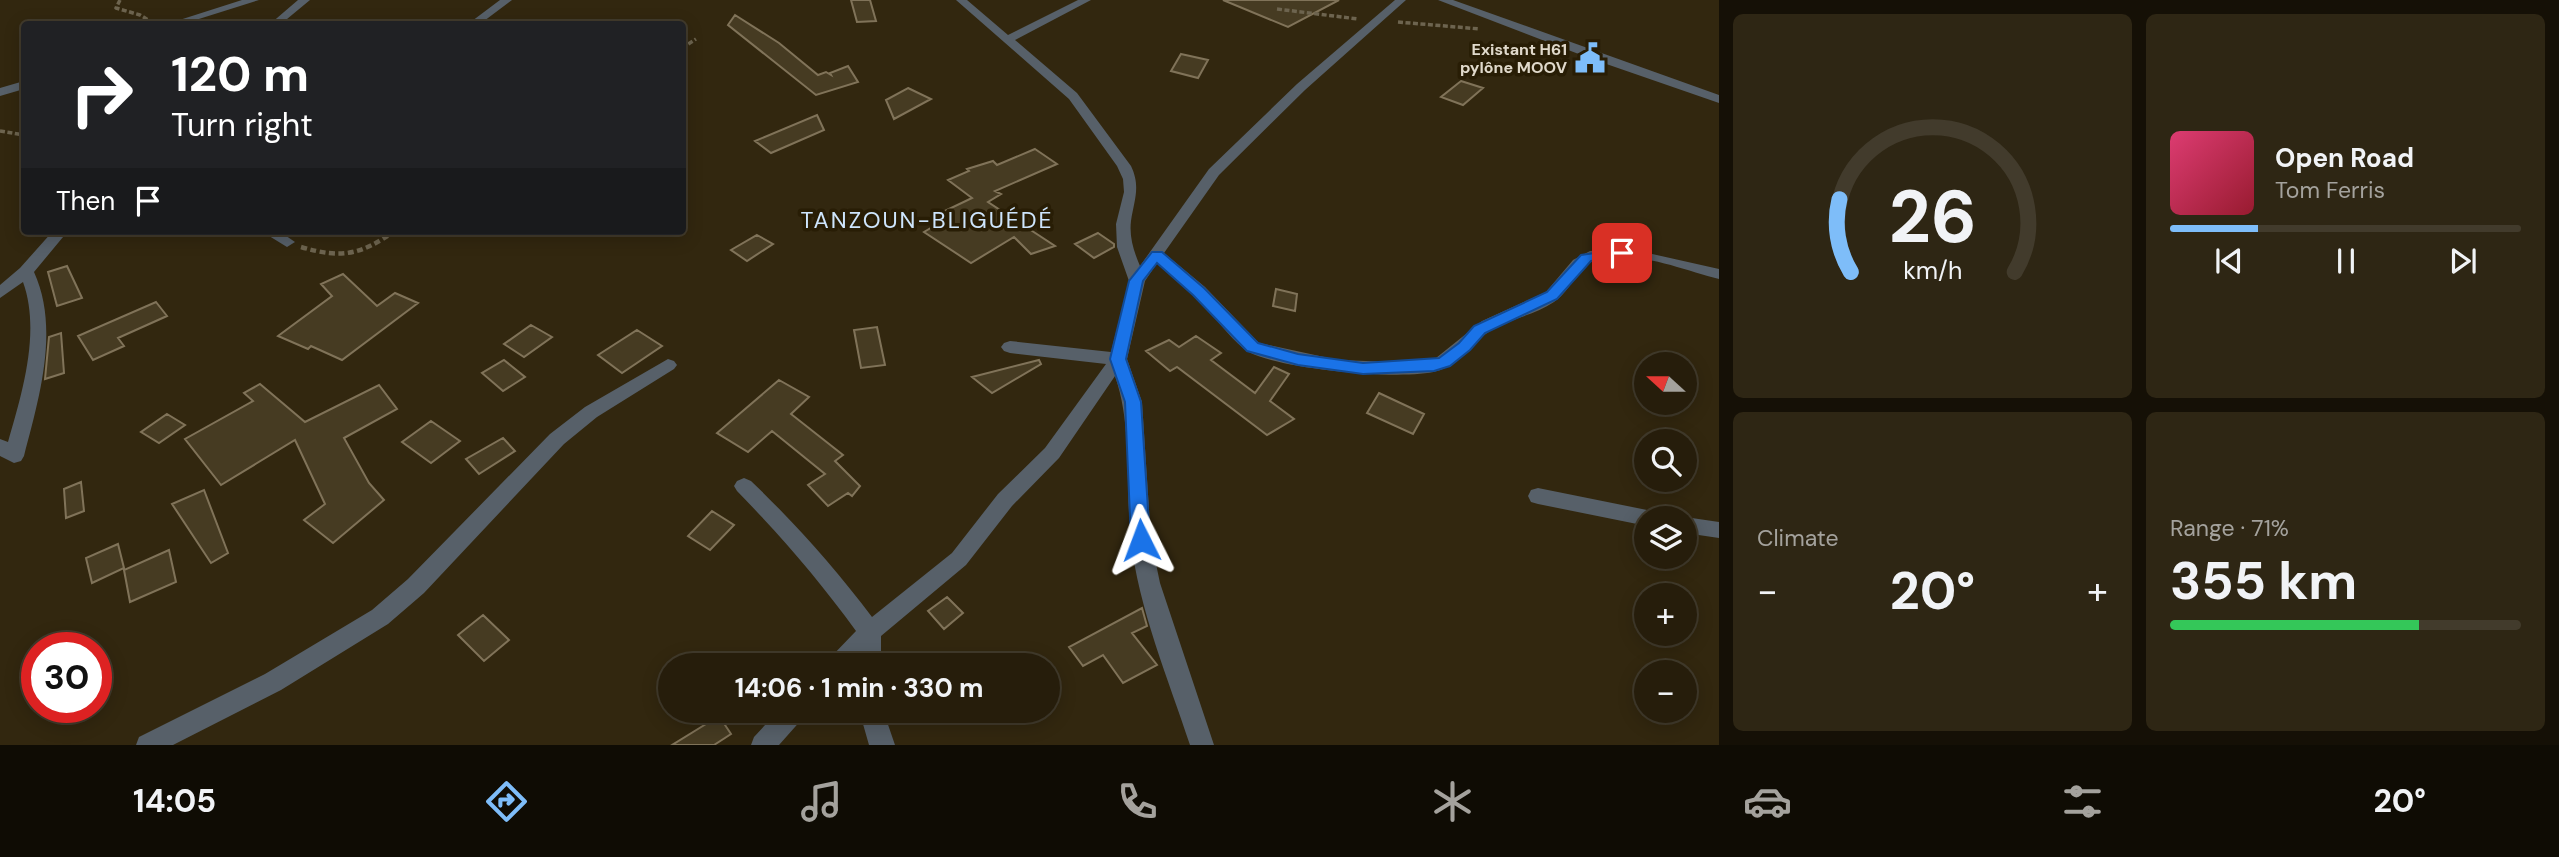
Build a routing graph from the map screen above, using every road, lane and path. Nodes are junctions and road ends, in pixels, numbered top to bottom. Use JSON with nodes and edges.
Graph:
{"nodes":[{"id":1,"x":120,"y":0,"type":"edge"},
{"id":2,"x":210,"y":0,"type":"edge"},
{"id":3,"x":254,"y":0,"type":"edge"},
{"id":4,"x":305,"y":0,"type":"edge"},
{"id":5,"x":507,"y":0,"type":"edge"},
{"id":6,"x":961,"y":0,"type":"edge"},
{"id":7,"x":1086,"y":0,"type":"edge"},
{"id":8,"x":1401,"y":0,"type":"edge"},
{"id":9,"x":1443,"y":0,"type":"edge"},
{"id":10,"x":1277,"y":9,"type":"dead end"},
{"id":11,"x":210,"y":19,"type":"edge"},
{"id":12,"x":150,"y":21,"type":"edge"},
{"id":13,"x":279,"y":21,"type":"edge"},
{"id":14,"x":477,"y":21,"type":"edge"},
{"id":15,"x":1377,"y":21,"type":"junction"},
{"id":16,"x":1488,"y":30,"type":"dead end"},
{"id":17,"x":696,"y":39,"type":"dead end"},
{"id":18,"x":1006,"y":40,"type":"junction"},
{"id":19,"x":686,"y":45,"type":"edge"},
{"id":20,"x":21,"y":86,"type":"edge"},
{"id":21,"x":0,"y":92,"type":"edge"},
{"id":22,"x":1719,"y":99,"type":"edge"},
{"id":23,"x":0,"y":131,"type":"edge"},
{"id":24,"x":21,"y":134,"type":"edge"},
{"id":25,"x":58,"y":235,"type":"edge"},
{"id":26,"x":275,"y":235,"type":"edge"},
{"id":27,"x":390,"y":235,"type":"edge"},
{"id":28,"x":287,"y":242,"type":"joint"},
{"id":29,"x":1157,"y":255,"type":"junction"},
{"id":30,"x":26,"y":271,"type":"junction"},
{"id":31,"x":1719,"y":274,"type":"edge"},
{"id":32,"x":1136,"y":281,"type":"junction"},
{"id":33,"x":0,"y":293,"type":"edge"},
{"id":34,"x":1010,"y":347,"type":"dead end"},
{"id":35,"x":1118,"y":359,"type":"junction"},
{"id":36,"x":668,"y":365,"type":"dead end"},
{"id":37,"x":0,"y":446,"type":"edge"},
{"id":38,"x":744,"y":486,"type":"dead end"},
{"id":39,"x":1538,"y":496,"type":"dead end"},
{"id":40,"x":1634,"y":515,"type":"edge"},
{"id":41,"x":1697,"y":527,"type":"edge"},
{"id":42,"x":1719,"y":530,"type":"edge"},
{"id":43,"x":870,"y":632,"type":"junction"},
{"id":44,"x":850,"y":653,"type":"edge"},
{"id":45,"x":870,"y":653,"type":"edge"},
{"id":46,"x":783,"y":723,"type":"edge"},
{"id":47,"x":874,"y":723,"type":"edge"},
{"id":48,"x":148,"y":745,"type":"edge"},
{"id":49,"x":763,"y":745,"type":"edge"},
{"id":50,"x":883,"y":745,"type":"edge"},
{"id":51,"x":1202,"y":745,"type":"edge"}],
"edges":[{"from":1,"to":12,"type":"path"},
{"from":2,"to":11,"type":"street"},
{"from":3,"to":11,"type":"street"},
{"from":4,"to":13,"type":"street"},
{"from":5,"to":14,"type":"street"},
{"from":6,"to":18,"type":"street"},
{"from":7,"to":18,"type":"street"},
{"from":8,"to":15,"type":"street"},
{"from":9,"to":22,"type":"street"},
{"from":10,"to":15,"type":"path"},
{"from":15,"to":16,"type":"path"},
{"from":15,"to":29,"type":"street"},
{"from":17,"to":19,"type":"path"},
{"from":18,"to":32,"type":"street"},
{"from":20,"to":21,"type":"street"},
{"from":23,"to":24,"type":"path"},
{"from":25,"to":30,"type":"street"},
{"from":26,"to":28,"type":"street"},
{"from":27,"to":28,"type":"path"},
{"from":29,"to":31,"type":"street"},
{"from":29,"to":32,"type":"street"},
{"from":30,"to":33,"type":"street"},
{"from":30,"to":37,"type":"street"},
{"from":32,"to":35,"type":"street"},
{"from":34,"to":35,"type":"street"},
{"from":35,"to":43,"type":"street"},
{"from":35,"to":51,"type":"street"},
{"from":36,"to":48,"type":"street"},
{"from":38,"to":43,"type":"street"},
{"from":39,"to":40,"type":"street"},
{"from":41,"to":42,"type":"street"},
{"from":43,"to":44,"type":"street"},
{"from":43,"to":45,"type":"street"},
{"from":46,"to":49,"type":"street"},
{"from":47,"to":50,"type":"street"}]}
